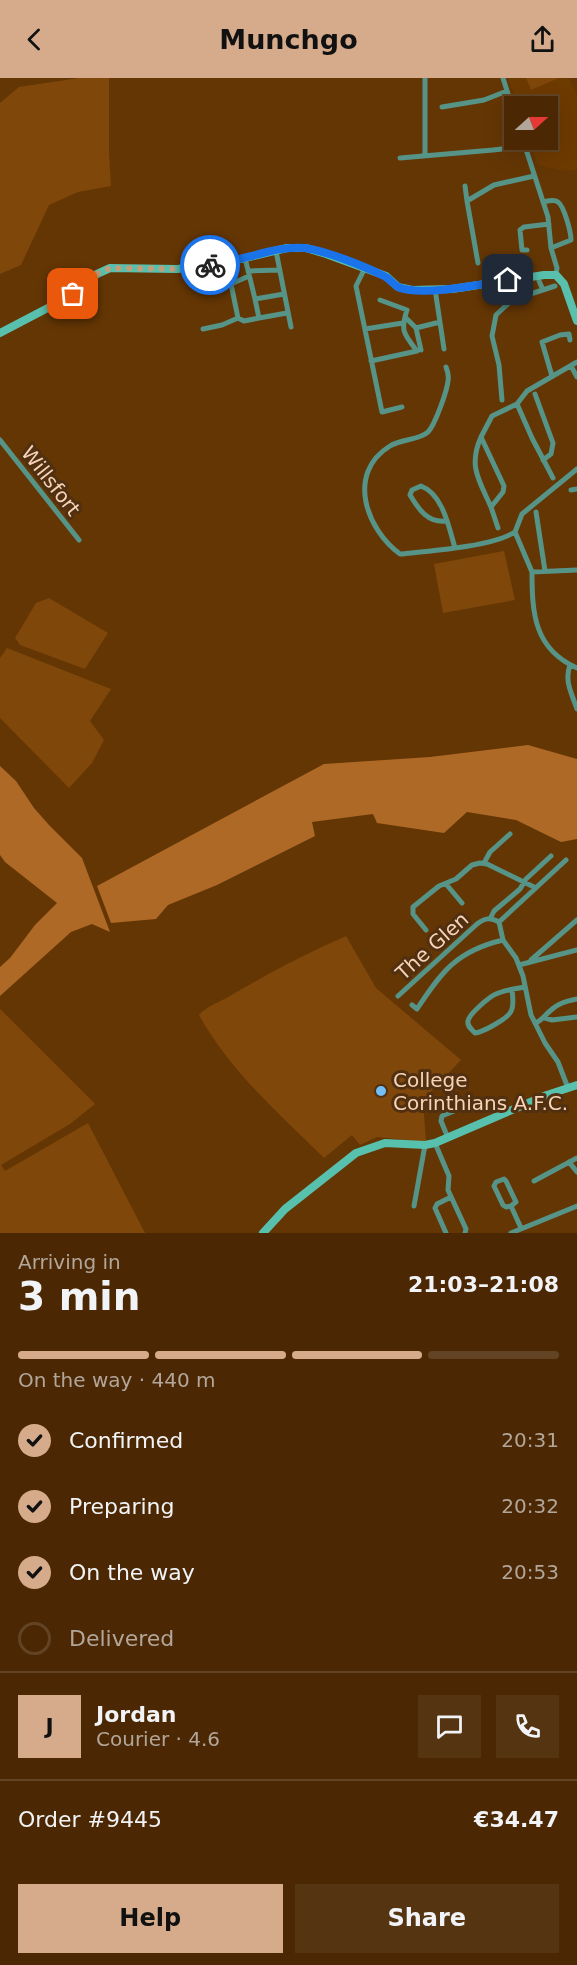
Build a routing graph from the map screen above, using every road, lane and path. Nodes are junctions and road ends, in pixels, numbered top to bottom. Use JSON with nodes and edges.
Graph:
{"nodes":[{"id":1,"x":425,"y":78,"type":"edge"},
{"id":2,"x":503,"y":78,"type":"edge"},
{"id":3,"x":507,"y":91,"type":"junction"},
{"id":4,"x":509,"y":96,"type":"edge"},
{"id":5,"x":442,"y":107,"type":"dead end"},
{"id":6,"x":504,"y":149,"type":"edge"},
{"id":7,"x":526,"y":150,"type":"edge"},
{"id":8,"x":429,"y":156,"type":"junction"},
{"id":9,"x":400,"y":158,"type":"dead end"},
{"id":10,"x":534,"y":176,"type":"junction"},
{"id":11,"x":465,"y":186,"type":"dead end"},
{"id":12,"x":467,"y":201,"type":"junction"},
{"id":13,"x":543,"y":202,"type":"junction"},
{"id":14,"x":549,"y":224,"type":"junction"},
{"id":15,"x":551,"y":248,"type":"junction"},
{"id":16,"x":527,"y":249,"type":"dead end"},
{"id":17,"x":276,"y":251,"type":"junction"},
{"id":18,"x":245,"y":258,"type":"junction"},
{"id":19,"x":478,"y":263,"type":"dead end"},
{"id":20,"x":365,"y":268,"type":"junction"},
{"id":21,"x":279,"y":270,"type":"junction"},
{"id":22,"x":249,"y":273,"type":"junction"},
{"id":23,"x":556,"y":275,"type":"junction"},
{"id":24,"x":508,"y":280,"type":"junction"},
{"id":25,"x":539,"y":281,"type":"dead end"},
{"id":26,"x":203,"y":283,"type":"dead end"},
{"id":27,"x":231,"y":284,"type":"junction"},
{"id":28,"x":555,"y":286,"type":"dead end"},
{"id":29,"x":435,"y":289,"type":"junction"},
{"id":30,"x":543,"y":290,"type":"junction"},
{"id":31,"x":284,"y":294,"type":"junction"},
{"id":32,"x":255,"y":299,"type":"junction"},
{"id":33,"x":381,"y":300,"type":"dead end"},
{"id":34,"x":512,"y":300,"type":"junction"},
{"id":35,"x":287,"y":313,"type":"junction"},
{"id":36,"x":238,"y":318,"type":"junction"},
{"id":37,"x":259,"y":318,"type":"junction"},
{"id":38,"x":404,"y":320,"type":"junction"},
{"id":39,"x":577,"y":321,"type":"edge"},
{"id":40,"x":440,"y":322,"type":"junction"},
{"id":41,"x":291,"y":327,"type":"dead end"},
{"id":42,"x":416,"y":328,"type":"junction"},
{"id":43,"x":203,"y":329,"type":"dead end"},
{"id":44,"x":365,"y":329,"type":"junction"},
{"id":45,"x":0,"y":333,"type":"edge"},
{"id":46,"x":570,"y":339,"type":"dead end"},
{"id":47,"x":444,"y":349,"type":"dead end"},
{"id":48,"x":421,"y":350,"type":"dead end"},
{"id":49,"x":371,"y":361,"type":"junction"},
{"id":50,"x":574,"y":364,"type":"edge"},
{"id":51,"x":446,"y":367,"type":"dead end"},
{"id":52,"x":552,"y":376,"type":"junction"},
{"id":53,"x":577,"y":377,"type":"edge"},
{"id":54,"x":535,"y":394,"type":"dead end"},
{"id":55,"x":502,"y":400,"type":"dead end"},
{"id":56,"x":517,"y":404,"type":"junction"},
{"id":57,"x":402,"y":407,"type":"dead end"},
{"id":58,"x":481,"y":437,"type":"junction"},
{"id":59,"x":0,"y":440,"type":"edge"},
{"id":60,"x":543,"y":460,"type":"junction"},
{"id":61,"x":577,"y":469,"type":"edge"},
{"id":62,"x":553,"y":478,"type":"dead end"},
{"id":63,"x":491,"y":507,"type":"junction"},
{"id":64,"x":536,"y":512,"type":"dead end"},
{"id":65,"x":446,"y":521,"type":"junction"},
{"id":66,"x":498,"y":528,"type":"dead end"},
{"id":67,"x":515,"y":532,"type":"junction"},
{"id":68,"x":79,"y":540,"type":"dead end"},
{"id":69,"x":455,"y":548,"type":"junction"},
{"id":70,"x":577,"y":570,"type":"edge"},
{"id":71,"x":545,"y":571,"type":"junction"},
{"id":72,"x":532,"y":572,"type":"junction"},
{"id":73,"x":570,"y":665,"type":"junction"},
{"id":74,"x":577,"y":668,"type":"edge"},
{"id":75,"x":577,"y":709,"type":"edge"},
{"id":76,"x":510,"y":834,"type":"dead end"},
{"id":77,"x":551,"y":856,"type":"dead end"},
{"id":78,"x":566,"y":860,"type":"dead end"},
{"id":79,"x":484,"y":863,"type":"junction"},
{"id":80,"x":524,"y":882,"type":"junction"},
{"id":81,"x":446,"y":884,"type":"junction"},
{"id":82,"x":536,"y":888,"type":"junction"},
{"id":83,"x":462,"y":903,"type":"dead end"},
{"id":84,"x":488,"y":918,"type":"junction"},
{"id":85,"x":577,"y":920,"type":"edge"},
{"id":86,"x":499,"y":922,"type":"junction"},
{"id":87,"x":426,"y":930,"type":"dead end"},
{"id":88,"x":503,"y":940,"type":"junction"},
{"id":89,"x":577,"y":950,"type":"edge"},
{"id":90,"x":531,"y":960,"type":"junction"},
{"id":91,"x":519,"y":965,"type":"junction"},
{"id":92,"x":524,"y":987,"type":"junction"},
{"id":93,"x":512,"y":990,"type":"junction"},
{"id":94,"x":398,"y":996,"type":"dead end"},
{"id":95,"x":577,"y":999,"type":"edge"},
{"id":96,"x":412,"y":1005,"type":"dead end"},
{"id":97,"x":577,"y":1017,"type":"edge"},
{"id":98,"x":546,"y":1018,"type":"junction"},
{"id":99,"x":536,"y":1023,"type":"junction"},
{"id":100,"x":573,"y":1087,"type":"edge"},
{"id":101,"x":454,"y":1111,"type":"dead end"},
{"id":102,"x":448,"y":1138,"type":"junction"},
{"id":103,"x":435,"y":1143,"type":"junction"},
{"id":104,"x":425,"y":1145,"type":"junction"},
{"id":105,"x":577,"y":1158,"type":"edge"},
{"id":106,"x":569,"y":1162,"type":"junction"},
{"id":107,"x":577,"y":1173,"type":"edge"},
{"id":108,"x":534,"y":1180,"type":"dead end"},
{"id":109,"x":451,"y":1197,"type":"junction"},
{"id":110,"x":414,"y":1206,"type":"dead end"},
{"id":111,"x":511,"y":1206,"type":"junction"},
{"id":112,"x":577,"y":1206,"type":"edge"},
{"id":113,"x":521,"y":1228,"type":"junction"},
{"id":114,"x":263,"y":1233,"type":"edge"},
{"id":115,"x":446,"y":1233,"type":"edge"},
{"id":116,"x":465,"y":1233,"type":"edge"},
{"id":117,"x":511,"y":1233,"type":"edge"}],
"edges":[{"from":1,"to":8,"type":"street"},
{"from":2,"to":3,"type":"street"},
{"from":3,"to":4,"type":"street"},
{"from":3,"to":5,"type":"street"},
{"from":6,"to":8,"type":"street"},
{"from":7,"to":10,"type":"street"},
{"from":8,"to":9,"type":"street"},
{"from":10,"to":12,"type":"street"},
{"from":10,"to":13,"type":"street"},
{"from":11,"to":12,"type":"street"},
{"from":12,"to":19,"type":"street"},
{"from":13,"to":14,"type":"street"},
{"from":13,"to":15,"type":"street"},
{"from":14,"to":15,"type":"street"},
{"from":14,"to":16,"type":"street"},
{"from":15,"to":23,"type":"street"},
{"from":17,"to":18,"type":"street"},
{"from":17,"to":20,"type":"street"},
{"from":17,"to":21,"type":"street"},
{"from":18,"to":22,"type":"street"},
{"from":18,"to":45,"type":"street"},
{"from":20,"to":29,"type":"street"},
{"from":20,"to":44,"type":"street"},
{"from":21,"to":22,"type":"street"},
{"from":21,"to":31,"type":"street"},
{"from":22,"to":27,"type":"street"},
{"from":22,"to":32,"type":"street"},
{"from":23,"to":24,"type":"street"},
{"from":23,"to":39,"type":"street"},
{"from":24,"to":29,"type":"street"},
{"from":24,"to":34,"type":"street"},
{"from":25,"to":30,"type":"street"},
{"from":26,"to":27,"type":"street"},
{"from":27,"to":36,"type":"street"},
{"from":28,"to":30,"type":"street"},
{"from":29,"to":40,"type":"street"},
{"from":30,"to":34,"type":"street"},
{"from":31,"to":32,"type":"street"},
{"from":31,"to":35,"type":"street"},
{"from":32,"to":37,"type":"street"},
{"from":33,"to":38,"type":"street"},
{"from":34,"to":55,"type":"street"},
{"from":35,"to":37,"type":"street"},
{"from":35,"to":41,"type":"street"},
{"from":36,"to":37,"type":"street"},
{"from":36,"to":43,"type":"street"},
{"from":38,"to":42,"type":"street"},
{"from":38,"to":44,"type":"street"},
{"from":38,"to":49,"type":"street"},
{"from":40,"to":42,"type":"street"},
{"from":40,"to":47,"type":"street"},
{"from":42,"to":48,"type":"street"},
{"from":44,"to":49,"type":"street"},
{"from":46,"to":52,"type":"street"},
{"from":49,"to":57,"type":"street"},
{"from":50,"to":52,"type":"street"},
{"from":50,"to":53,"type":"street"},
{"from":51,"to":69,"type":"street"},
{"from":52,"to":56,"type":"street"},
{"from":54,"to":60,"type":"street"},
{"from":56,"to":58,"type":"street"},
{"from":56,"to":60,"type":"street"},
{"from":58,"to":63,"type":"street"},
{"from":58,"to":63,"type":"street"},
{"from":59,"to":68,"type":"street","name":"Willsfort"},
{"from":60,"to":62,"type":"street"},
{"from":61,"to":67,"type":"street"},
{"from":63,"to":66,"type":"street"},
{"from":64,"to":71,"type":"street"},
{"from":65,"to":65,"type":"street"},
{"from":65,"to":69,"type":"street"},
{"from":67,"to":69,"type":"street"},
{"from":67,"to":72,"type":"street"},
{"from":70,"to":71,"type":"street"},
{"from":71,"to":72,"type":"street"},
{"from":72,"to":73,"type":"street"},
{"from":73,"to":74,"type":"street"},
{"from":73,"to":75,"type":"street"},
{"from":76,"to":79,"type":"street"},
{"from":77,"to":80,"type":"street","name":"The Glen"},
{"from":78,"to":82,"type":"street"},
{"from":79,"to":80,"type":"street"},
{"from":79,"to":81,"type":"street"},
{"from":80,"to":82,"type":"street"},
{"from":80,"to":84,"type":"street","name":"The Glen"},
{"from":81,"to":83,"type":"street"},
{"from":81,"to":87,"type":"street"},
{"from":82,"to":86,"type":"street"},
{"from":84,"to":86,"type":"street"},
{"from":84,"to":94,"type":"street","name":"The Glen"},
{"from":85,"to":90,"type":"street"},
{"from":86,"to":88,"type":"street"},
{"from":88,"to":91,"type":"street"},
{"from":88,"to":96,"type":"street"},
{"from":89,"to":90,"type":"street"},
{"from":90,"to":91,"type":"street"},
{"from":91,"to":92,"type":"street"},
{"from":92,"to":93,"type":"street"},
{"from":92,"to":99,"type":"street"},
{"from":93,"to":93,"type":"street"},
{"from":95,"to":98,"type":"street"},
{"from":97,"to":98,"type":"street"},
{"from":98,"to":99,"type":"street"},
{"from":99,"to":100,"type":"street"},
{"from":100,"to":102,"type":"street"},
{"from":101,"to":102,"type":"street"},
{"from":102,"to":103,"type":"street"},
{"from":103,"to":104,"type":"street"},
{"from":103,"to":109,"type":"street"},
{"from":104,"to":110,"type":"street"},
{"from":104,"to":114,"type":"street"},
{"from":105,"to":106,"type":"street"},
{"from":106,"to":107,"type":"street"},
{"from":106,"to":108,"type":"street"},
{"from":109,"to":115,"type":"street"},
{"from":109,"to":116,"type":"street"},
{"from":111,"to":111,"type":"street"},
{"from":111,"to":113,"type":"street"},
{"from":112,"to":113,"type":"street"},
{"from":113,"to":117,"type":"street"}]}
